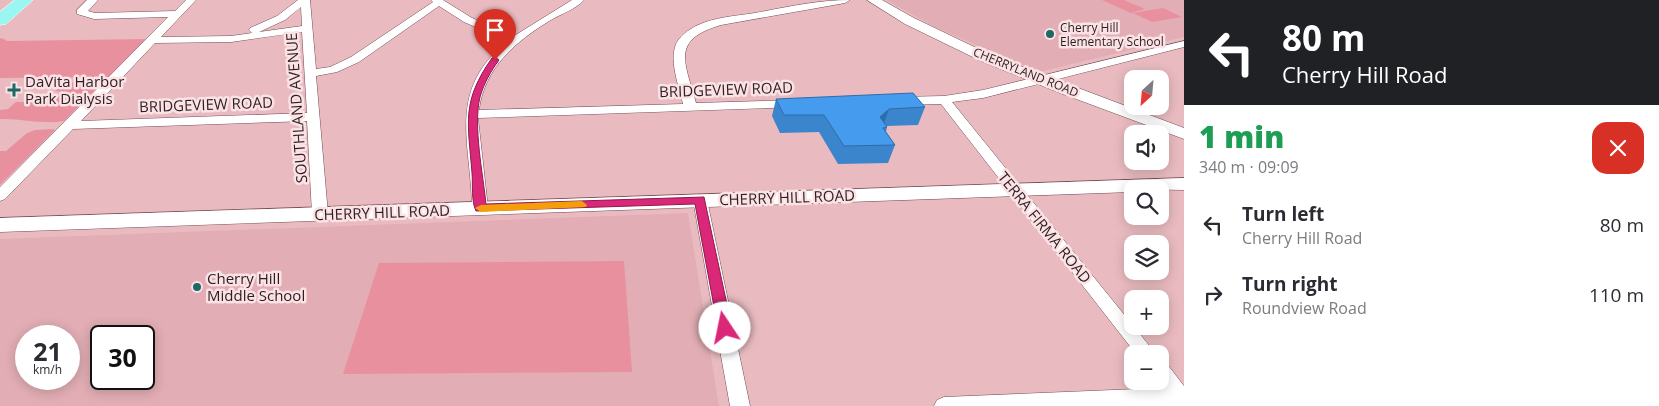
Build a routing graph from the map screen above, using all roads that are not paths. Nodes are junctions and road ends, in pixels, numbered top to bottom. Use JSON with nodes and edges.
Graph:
{"nodes":[{"id":1,"x":24,"y":0,"type":"edge"},
{"id":2,"x":93,"y":0,"type":"edge"},
{"id":3,"x":191,"y":0,"type":"edge"},
{"id":4,"x":304,"y":0,"type":"edge"},
{"id":5,"x":579,"y":0,"type":"edge"},
{"id":6,"x":845,"y":0,"type":"edge"},
{"id":7,"x":873,"y":0,"type":"edge"},
{"id":8,"x":437,"y":1,"type":"edge"},
{"id":9,"x":177,"y":14,"type":"junction"},
{"id":10,"x":0,"y":20,"type":"edge"},
{"id":11,"x":306,"y":28,"type":"junction"},
{"id":12,"x":231,"y":39,"type":"junction"},
{"id":13,"x":152,"y":40,"type":"junction"},
{"id":14,"x":515,"y":40,"type":"junction"},
{"id":15,"x":1184,"y":44,"type":"edge"},
{"id":16,"x":310,"y":73,"type":"junction"},
{"id":17,"x":1042,"y":79,"type":"junction"},
{"id":18,"x":944,"y":100,"type":"junction"},
{"id":19,"x":887,"y":101,"type":"edge"},
{"id":20,"x":809,"y":103,"type":"edge"},
{"id":21,"x":690,"y":106,"type":"junction"},
{"id":22,"x":472,"y":114,"type":"junction"},
{"id":23,"x":313,"y":117,"type":"junction"},
{"id":24,"x":70,"y":125,"type":"junction"},
{"id":25,"x":1184,"y":134,"type":"edge"},
{"id":26,"x":1182,"y":185,"type":"edge"},
{"id":27,"x":1014,"y":189,"type":"junction"},
{"id":28,"x":0,"y":196,"type":"edge"},
{"id":29,"x":700,"y":200,"type":"junction"},
{"id":30,"x":480,"y":208,"type":"junction"},
{"id":31,"x":320,"y":214,"type":"junction"},
{"id":32,"x":0,"y":224,"type":"edge"},
{"id":33,"x":1140,"y":345,"type":"edge"},
{"id":34,"x":1169,"y":381,"type":"edge"},
{"id":35,"x":1182,"y":398,"type":"edge"},
{"id":36,"x":740,"y":406,"type":"edge"},
{"id":37,"x":944,"y":406,"type":"edge"}],
"edges":[{"from":1,"to":10,"type":"main road"},
{"from":2,"to":9,"type":"street"},
{"from":3,"to":9,"type":"street"},
{"from":4,"to":11,"type":"street","name":"SOUTHLAND AVENUE"},
{"from":4,"to":12,"type":"street"},
{"from":5,"to":14,"type":"street"},
{"from":6,"to":21,"type":"street"},
{"from":7,"to":17,"type":"street","name":"CHERRYLAND ROAD"},
{"from":8,"to":14,"type":"street"},
{"from":8,"to":16,"type":"street"},
{"from":9,"to":13,"type":"street"},
{"from":11,"to":12,"type":"street"},
{"from":11,"to":16,"type":"street","name":"SOUTHLAND AVENUE"},
{"from":12,"to":13,"type":"street"},
{"from":13,"to":24,"type":"street"},
{"from":14,"to":22,"type":"street"},
{"from":15,"to":17,"type":"street"},
{"from":16,"to":23,"type":"street","name":"SOUTHLAND AVENUE"},
{"from":17,"to":18,"type":"street"},
{"from":17,"to":25,"type":"street","name":"CHERRYLAND ROAD"},
{"from":18,"to":19,"type":"street"},
{"from":18,"to":27,"type":"street","name":"TERRA FIRMA ROAD"},
{"from":20,"to":21,"type":"street","name":"BRIDGEVIEW ROAD"},
{"from":21,"to":22,"type":"street","name":"BRIDGEVIEW ROAD"},
{"from":22,"to":30,"type":"street"},
{"from":23,"to":24,"type":"street","name":"BRIDGEVIEW ROAD"},
{"from":23,"to":31,"type":"street","name":"SOUTHLAND AVENUE"},
{"from":24,"to":28,"type":"street"},
{"from":26,"to":27,"type":"street","name":"CHERRY HILL ROAD"},
{"from":27,"to":29,"type":"street","name":"CHERRY HILL ROAD"},
{"from":27,"to":33,"type":"street","name":"TERRA FIRMA ROAD"},
{"from":29,"to":30,"type":"street","name":"CHERRY HILL ROAD"},
{"from":29,"to":36,"type":"street"},
{"from":30,"to":31,"type":"street","name":"CHERRY HILL ROAD"},
{"from":31,"to":32,"type":"street","name":"CHERRY HILL ROAD"},
{"from":34,"to":35,"type":"street"},
{"from":35,"to":37,"type":"street"}]}
